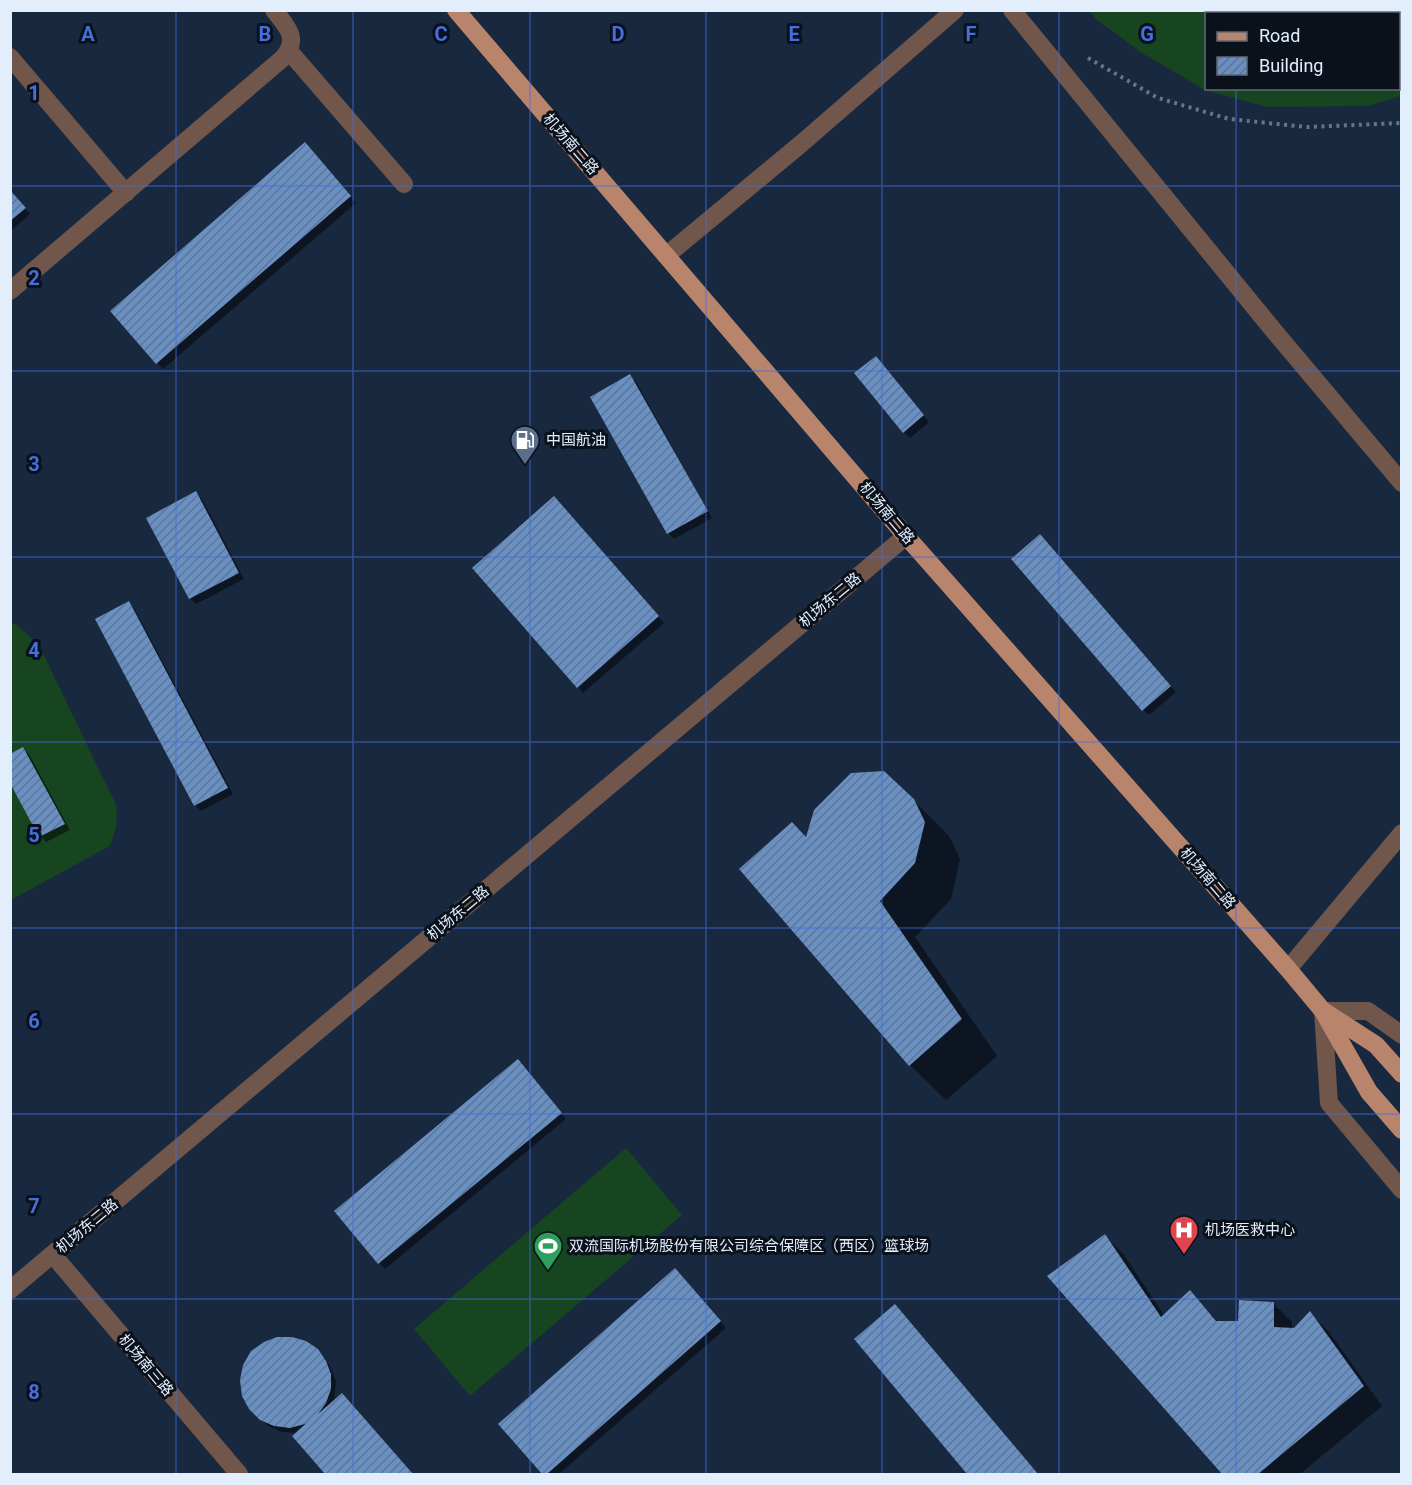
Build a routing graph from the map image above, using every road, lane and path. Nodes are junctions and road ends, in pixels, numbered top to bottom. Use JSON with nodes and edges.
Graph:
{"nodes":[{"id":1,"x":456,"y":10,"type":"edge"},
{"id":2,"x":955,"y":10,"type":"edge"},
{"id":3,"x":1012,"y":10,"type":"edge"},
{"id":4,"x":281,"y":13,"type":"edge"},
{"id":5,"x":289,"y":51,"type":"junction"},
{"id":6,"x":10,"y":57,"type":"edge"},
{"id":7,"x":1088,"y":58,"type":"dead end"},
{"id":8,"x":1401,"y":123,"type":"edge"},
{"id":9,"x":404,"y":183,"type":"dead end"},
{"id":10,"x":126,"y":193,"type":"junction"},
{"id":11,"x":667,"y":255,"type":"junction"},
{"id":12,"x":10,"y":291,"type":"edge"},
{"id":13,"x":1401,"y":483,"type":"edge"},
{"id":14,"x":906,"y":536,"type":"junction"},
{"id":15,"x":1401,"y":833,"type":"edge"},
{"id":16,"x":1288,"y":969,"type":"junction"},
{"id":17,"x":1323,"y":1011,"type":"junction"},
{"id":18,"x":1401,"y":1035,"type":"edge"},
{"id":19,"x":1399,"y":1071,"type":"edge"},
{"id":20,"x":1401,"y":1130,"type":"edge"},
{"id":21,"x":1401,"y":1190,"type":"edge"},
{"id":22,"x":53,"y":1255,"type":"junction"},
{"id":23,"x":10,"y":1290,"type":"edge"},
{"id":24,"x":239,"y":1474,"type":"edge"}],
"edges":[{"from":1,"to":11,"type":"main road","name":"机场南二路"},
{"from":2,"to":11,"type":"street"},
{"from":3,"to":13,"type":"street"},
{"from":4,"to":5,"type":"street"},
{"from":5,"to":9,"type":"street"},
{"from":5,"to":10,"type":"street"},
{"from":6,"to":10,"type":"street"},
{"from":7,"to":8,"type":"path"},
{"from":10,"to":12,"type":"street"},
{"from":11,"to":14,"type":"main road","name":"机场南二路"},
{"from":14,"to":16,"type":"main road","name":"机场南二路"},
{"from":14,"to":22,"type":"street","name":"机场东二路"},
{"from":15,"to":16,"type":"street"},
{"from":16,"to":17,"type":"main road","name":"机场南二路"},
{"from":17,"to":18,"type":"street"},
{"from":17,"to":19,"type":"main road"},
{"from":17,"to":20,"type":"main road"},
{"from":17,"to":21,"type":"street"},
{"from":22,"to":23,"type":"street","name":"机场东二路"},
{"from":22,"to":24,"type":"street","name":"机场南三路"}]}
